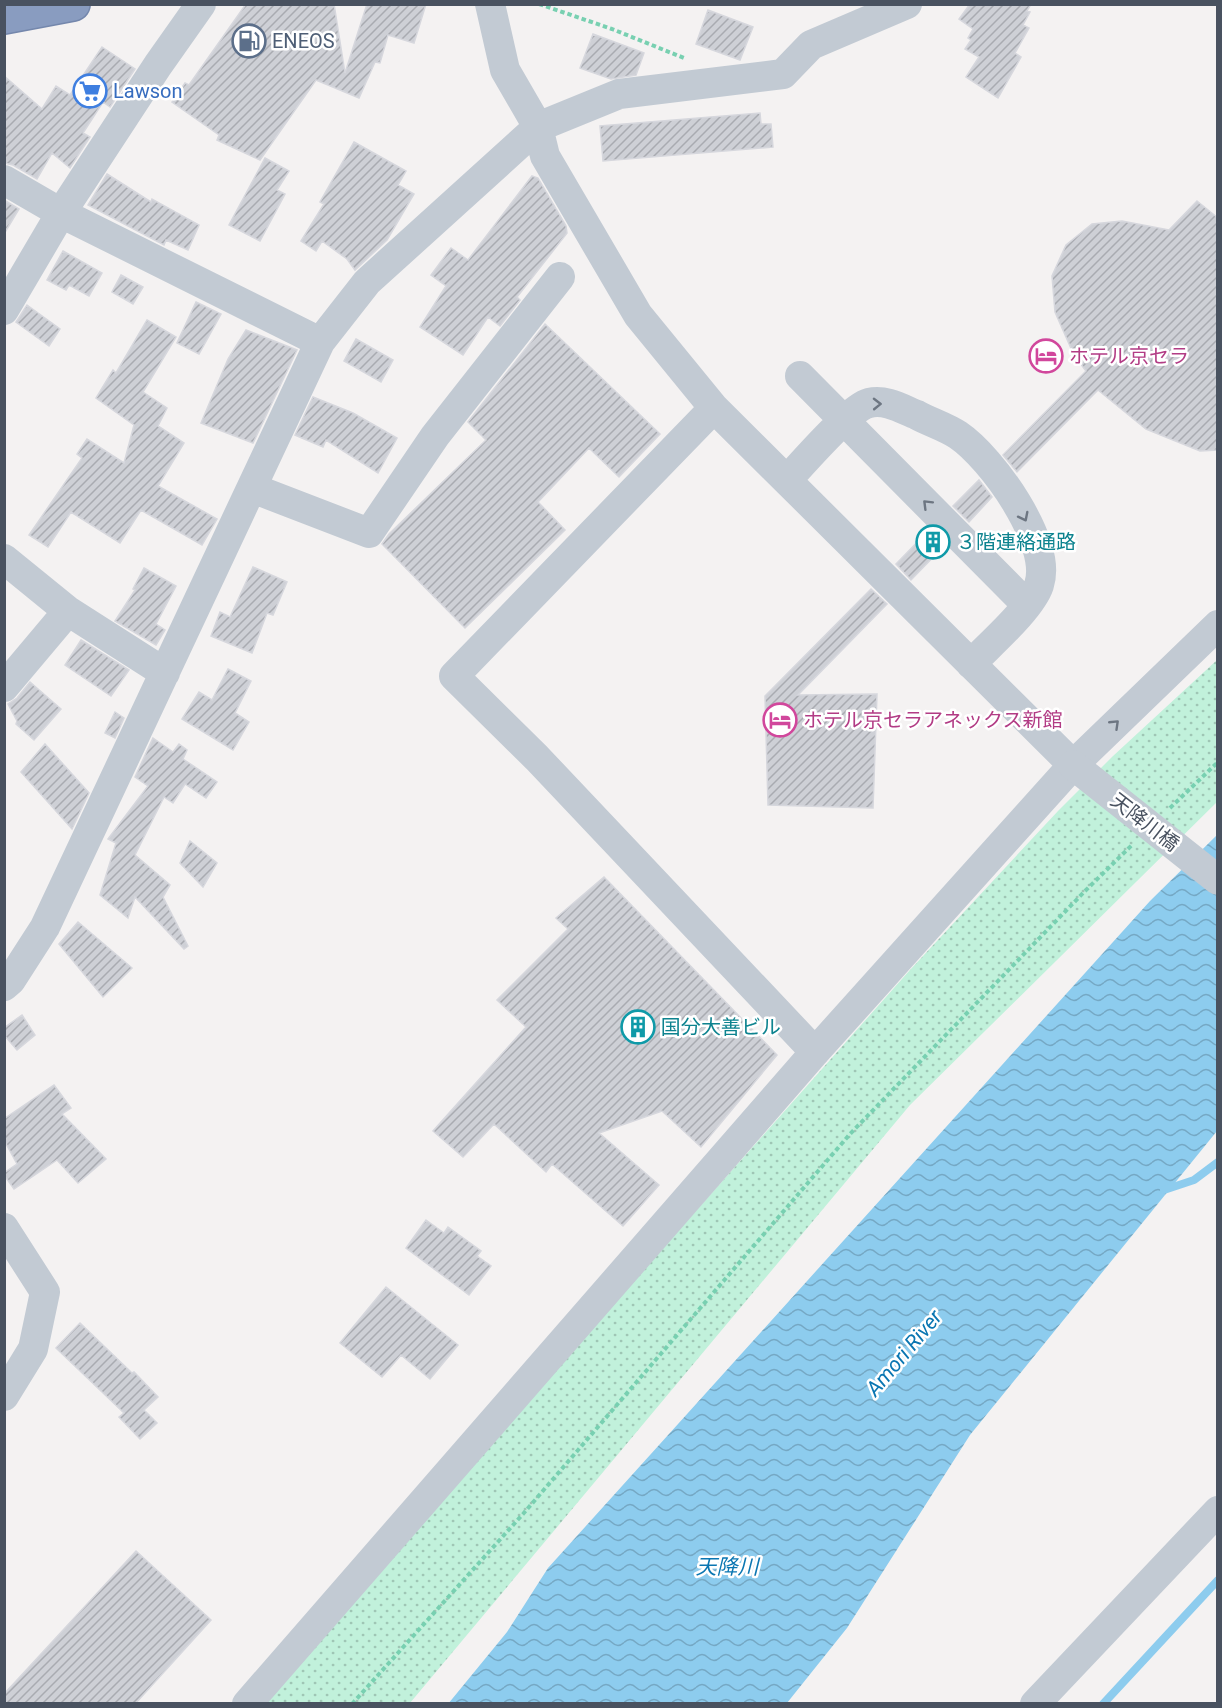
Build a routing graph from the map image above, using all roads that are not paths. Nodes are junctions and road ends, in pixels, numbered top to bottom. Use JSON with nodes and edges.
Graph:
{"nodes":[{"id":1,"x":73,"y":4,"type":"edge"},
{"id":2,"x":201,"y":4,"type":"edge"},
{"id":3,"x":490,"y":4,"type":"edge"},
{"id":4,"x":907,"y":4,"type":"edge"},
{"id":5,"x":4,"y":17,"type":"edge"},
{"id":6,"x":538,"y":127,"type":"junction"},
{"id":7,"x":4,"y":180,"type":"edge"},
{"id":8,"x":60,"y":213,"type":"junction"},
{"id":9,"x":560,"y":277,"type":"dead end"},
{"id":10,"x":4,"y":310,"type":"edge"},
{"id":11,"x":320,"y":342,"type":"junction"},
{"id":12,"x":800,"y":376,"type":"dead end"},
{"id":13,"x":714,"y":408,"type":"junction"},
{"id":14,"x":844,"y":421,"type":"junction"},
{"id":15,"x":787,"y":480,"type":"junction"},
{"id":16,"x":252,"y":488,"type":"junction"},
{"id":17,"x":4,"y":559,"type":"edge"},
{"id":18,"x":1027,"y":605,"type":"junction"},
{"id":19,"x":68,"y":610,"type":"junction"},
{"id":20,"x":1218,"y":625,"type":"edge"},
{"id":21,"x":971,"y":664,"type":"junction"},
{"id":22,"x":165,"y":673,"type":"junction"},
{"id":23,"x":4,"y":687,"type":"edge"},
{"id":24,"x":1073,"y":765,"type":"junction"},
{"id":25,"x":1218,"y":880,"type":"edge"},
{"id":26,"x":4,"y":986,"type":"edge"},
{"id":27,"x":815,"y":1052,"type":"junction"},
{"id":28,"x":4,"y":1228,"type":"edge"},
{"id":29,"x":4,"y":1396,"type":"edge"},
{"id":30,"x":1218,"y":1511,"type":"edge"},
{"id":31,"x":247,"y":1704,"type":"edge"},
{"id":32,"x":1035,"y":1704,"type":"edge"}],
"edges":[{"from":1,"to":5,"type":"highway"},
{"from":2,"to":8,"type":"street"},
{"from":3,"to":6,"type":"street","name":"天降川橋"},
{"from":4,"to":6,"type":"street"},
{"from":6,"to":11,"type":"street"},
{"from":6,"to":13,"type":"street","name":"天降川橋"},
{"from":7,"to":8,"type":"street"},
{"from":8,"to":10,"type":"street"},
{"from":8,"to":11,"type":"street"},
{"from":9,"to":16,"type":"street"},
{"from":11,"to":16,"type":"street"},
{"from":12,"to":14,"type":"street"},
{"from":13,"to":15,"type":"street","name":"天降川橋"},
{"from":13,"to":27,"type":"street"},
{"from":14,"to":15,"type":"street"},
{"from":18,"to":14,"type":"street","one_way":true},
{"from":14,"to":18,"type":"street","one_way":true},
{"from":15,"to":21,"type":"street","name":"天降川橋"},
{"from":16,"to":22,"type":"street"},
{"from":17,"to":19,"type":"street"},
{"from":18,"to":21,"type":"street"},
{"from":19,"to":22,"type":"street"},
{"from":19,"to":23,"type":"street"},
{"from":24,"to":20,"type":"street","one_way":true},
{"from":21,"to":24,"type":"street","name":"天降川橋"},
{"from":22,"to":26,"type":"street"},
{"from":24,"to":25,"type":"street","name":"天降川橋","bridge":true},
{"from":24,"to":27,"type":"street"},
{"from":27,"to":31,"type":"street"},
{"from":28,"to":29,"type":"street"},
{"from":30,"to":32,"type":"street"}]}
